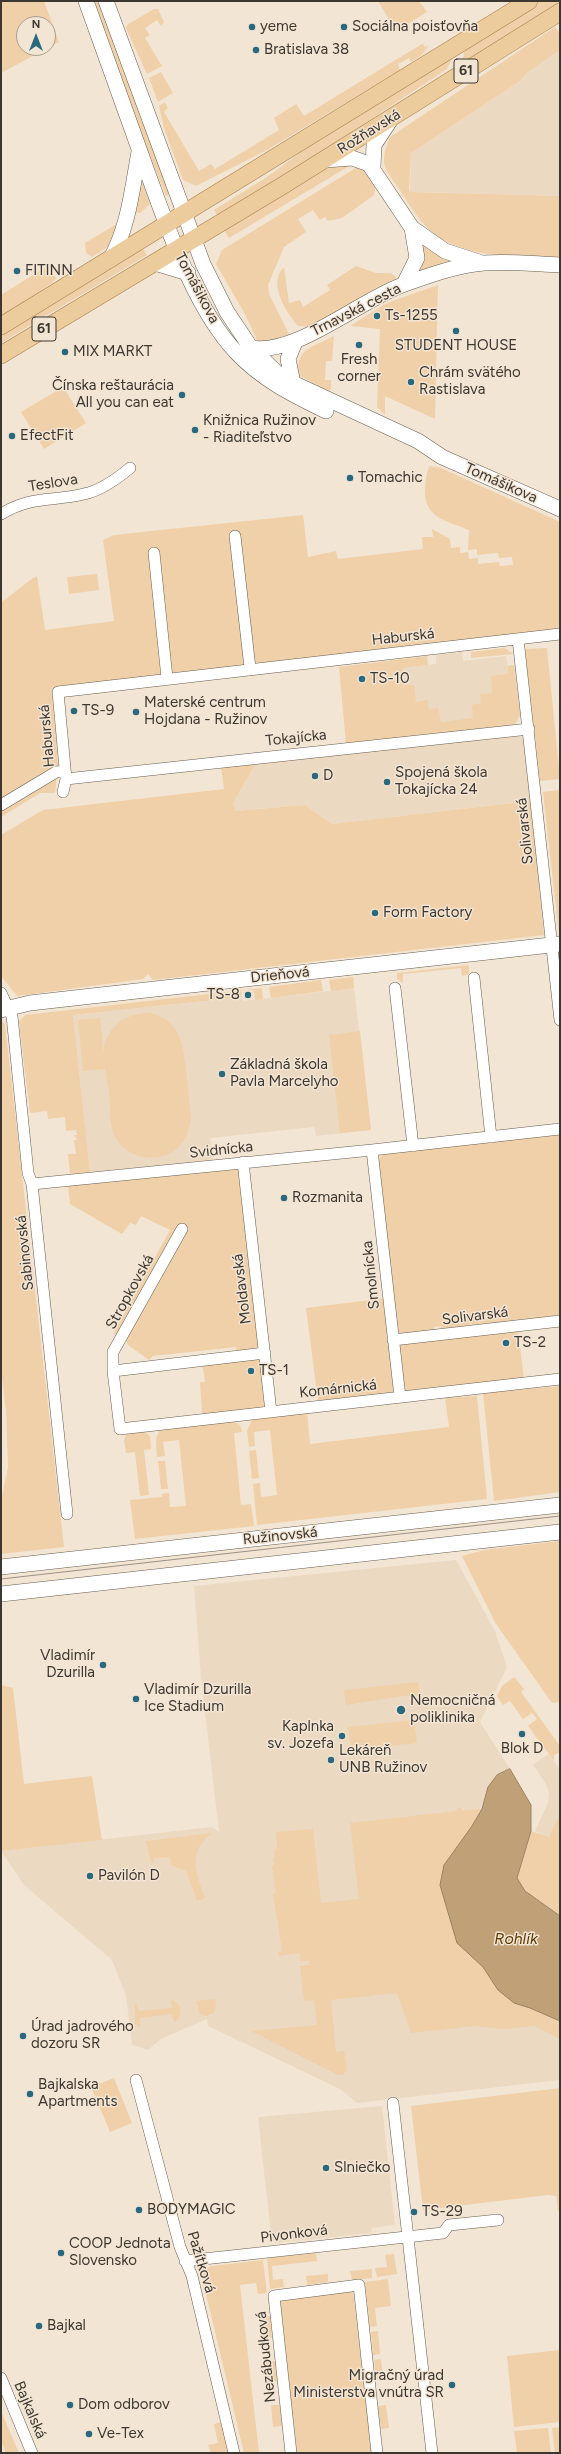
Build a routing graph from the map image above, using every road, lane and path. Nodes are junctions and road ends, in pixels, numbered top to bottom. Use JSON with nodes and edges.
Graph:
{"nodes":[{"id":1,"x":86,"y":1,"type":"edge"},
{"id":2,"x":106,"y":1,"type":"edge"},
{"id":3,"x":529,"y":1,"type":"edge"},
{"id":4,"x":560,"y":12,"type":"edge"},
{"id":5,"x":391,"y":119,"type":"junction"},
{"id":6,"x":140,"y":150,"type":"junction"},
{"id":7,"x":324,"y":160,"type":"junction"},
{"id":8,"x":373,"y":167,"type":"junction"},
{"id":9,"x":206,"y":201,"type":"junction"},
{"id":10,"x":184,"y":214,"type":"junction"},
{"id":11,"x":166,"y":224,"type":"junction"},
{"id":12,"x":412,"y":228,"type":"junction"},
{"id":13,"x":209,"y":230,"type":"junction"},
{"id":14,"x":193,"y":240,"type":"junction"},
{"id":15,"x":176,"y":250,"type":"junction"},
{"id":16,"x":110,"y":260,"type":"junction"},
{"id":17,"x":155,"y":263,"type":"junction"},
{"id":18,"x":484,"y":263,"type":"junction"},
{"id":19,"x":203,"y":264,"type":"junction"},
{"id":20,"x":560,"y":265,"type":"edge"},
{"id":21,"x":188,"y":273,"type":"junction"},
{"id":22,"x":404,"y":284,"type":"junction"},
{"id":23,"x":1,"y":326,"type":"edge"},
{"id":24,"x":295,"y":342,"type":"junction"},
{"id":25,"x":251,"y":348,"type":"junction"},
{"id":26,"x":1,"y":355,"type":"edge"},
{"id":27,"x":293,"y":383,"type":"junction"},
{"id":28,"x":442,"y":457,"type":"junction"},
{"id":29,"x":130,"y":468,"type":"dead end"},
{"id":30,"x":560,"y":509,"type":"edge"},
{"id":31,"x":1,"y":514,"type":"edge"},
{"id":32,"x":235,"y":536,"type":"dead end"},
{"id":33,"x":154,"y":553,"type":"dead end"},
{"id":34,"x":560,"y":634,"type":"edge"},
{"id":35,"x":518,"y":639,"type":"junction"},
{"id":36,"x":250,"y":668,"type":"junction"},
{"id":37,"x":168,"y":678,"type":"junction"},
{"id":38,"x":529,"y":729,"type":"junction"},
{"id":39,"x":66,"y":775,"type":"junction"},
{"id":40,"x":63,"y":792,"type":"dead end"},
{"id":41,"x":1,"y":805,"type":"edge"},
{"id":42,"x":556,"y":944,"type":"edge"},
{"id":43,"x":474,"y":978,"type":"dead end"},
{"id":44,"x":395,"y":988,"type":"dead end"},
{"id":45,"x":1,"y":993,"type":"edge"},
{"id":46,"x":5,"y":1009,"type":"edge"},
{"id":47,"x":560,"y":1020,"type":"edge"},
{"id":48,"x":560,"y":1129,"type":"edge"},
{"id":49,"x":491,"y":1137,"type":"junction"},
{"id":50,"x":413,"y":1146,"type":"junction"},
{"id":51,"x":372,"y":1150,"type":"junction"},
{"id":52,"x":243,"y":1162,"type":"junction"},
{"id":53,"x":32,"y":1184,"type":"junction"},
{"id":54,"x":182,"y":1229,"type":"dead end"},
{"id":55,"x":560,"y":1321,"type":"edge"},
{"id":56,"x":394,"y":1340,"type":"junction"},
{"id":57,"x":265,"y":1353,"type":"junction"},
{"id":58,"x":113,"y":1371,"type":"junction"},
{"id":59,"x":560,"y":1379,"type":"edge"},
{"id":60,"x":400,"y":1397,"type":"junction"},
{"id":61,"x":271,"y":1412,"type":"junction"},
{"id":62,"x":120,"y":1429,"type":"joint"},
{"id":63,"x":560,"y":1505,"type":"edge"},
{"id":64,"x":67,"y":1514,"type":"dead end"},
{"id":65,"x":560,"y":1532,"type":"edge"},
{"id":66,"x":1,"y":1567,"type":"edge"},
{"id":67,"x":1,"y":1594,"type":"edge"},
{"id":68,"x":136,"y":2080,"type":"dead end"},
{"id":69,"x":393,"y":2103,"type":"dead end"},
{"id":70,"x":498,"y":2220,"type":"dead end"},
{"id":71,"x":406,"y":2236,"type":"junction"},
{"id":72,"x":185,"y":2261,"type":"junction"},
{"id":73,"x":1,"y":2378,"type":"edge"},
{"id":74,"x":32,"y":2453,"type":"edge"},
{"id":75,"x":234,"y":2453,"type":"edge"},
{"id":76,"x":291,"y":2453,"type":"edge"},
{"id":77,"x":377,"y":2453,"type":"edge"},
{"id":78,"x":432,"y":2453,"type":"edge"}],
"edges":[{"from":1,"to":6,"type":"main road","name":"Tomášikova"},
{"from":2,"to":10,"type":"main road","name":"Tomášikova"},
{"from":3,"to":9,"type":"main road","name":"Rožňavská","number":"61"},
{"from":4,"to":5,"type":"main road","name":"Rožňavská","number":"61"},
{"from":5,"to":7,"type":"main road","name":"Rožňavská","number":"61"},
{"from":5,"to":8,"type":"main road"},
{"from":6,"to":11,"type":"main road","name":"Tomášikova"},
{"from":6,"to":16,"type":"main road"},
{"from":7,"to":8,"type":"main road"},
{"from":7,"to":13,"type":"main road","name":"Rožňavská","number":"61"},
{"from":8,"to":12,"type":"main road"},
{"from":9,"to":10,"type":"main road","name":"Rožňavská","number":"61"},
{"from":9,"to":13,"type":"main road"},
{"from":10,"to":11,"type":"main road","number":"61"},
{"from":10,"to":14,"type":"main road","name":"Tomášikova"},
{"from":11,"to":15,"type":"main road","name":"Tomášikova"},
{"from":11,"to":16,"type":"main road","number":"61"},
{"from":12,"to":18,"type":"main road"},
{"from":12,"to":22,"type":"main road"},
{"from":13,"to":14,"type":"main road","name":"Rožňavská","number":"61"},
{"from":13,"to":19,"type":"main road"},
{"from":14,"to":15,"type":"main road","name":"Rožňavská","number":"61"},
{"from":14,"to":19,"type":"main road","name":"Tomášikova"},
{"from":15,"to":17,"type":"main road","number":"61"},
{"from":15,"to":21,"type":"main road","name":"Tomášikova"},
{"from":16,"to":23,"type":"main road","number":"61"},
{"from":17,"to":21,"type":"main road"},
{"from":17,"to":26,"type":"main road","number":"61"},
{"from":18,"to":20,"type":"main road","name":"Trnavská cesta"},
{"from":18,"to":22,"type":"main road","name":"Trnavská cesta"},
{"from":19,"to":25,"type":"main road","name":"Tomášikova"},
{"from":21,"to":28,"type":"main road","name":"Tomášikova"},
{"from":22,"to":24,"type":"main road","name":"Trnavská cesta"},
{"from":24,"to":25,"type":"main road","name":"Trnavská cesta"},
{"from":24,"to":27,"type":"main road","name":"Trnavská cesta"},
{"from":25,"to":27,"type":"main road","name":"Tomášikova"},
{"from":27,"to":28,"type":"main road","name":"Tomášikova"},
{"from":28,"to":30,"type":"main road","name":"Tomášikova"},
{"from":29,"to":31,"type":"street","name":"Teslova"},
{"from":32,"to":36,"type":"street"},
{"from":33,"to":37,"type":"street"},
{"from":34,"to":35,"type":"street","name":"Haburská"},
{"from":35,"to":36,"type":"street","name":"Haburská"},
{"from":35,"to":38,"type":"street","name":"Solivarská"},
{"from":36,"to":37,"type":"street","name":"Haburská"},
{"from":37,"to":39,"type":"street","name":"Haburská"},
{"from":38,"to":39,"type":"street","name":"Tokajícka"},
{"from":38,"to":42,"type":"street","name":"Solivarská"},
{"from":39,"to":40,"type":"street","name":"Haburská"},
{"from":39,"to":41,"type":"street","name":"Tokajícka"},
{"from":42,"to":46,"type":"main road","name":"Drieňová"},
{"from":42,"to":47,"type":"street","name":"Solivarská"},
{"from":43,"to":49,"type":"street"},
{"from":44,"to":50,"type":"street"},
{"from":45,"to":46,"type":"street","name":"Sabinovská"},
{"from":46,"to":53,"type":"street","name":"Sabinovská"},
{"from":48,"to":49,"type":"street","name":"Svidnícka"},
{"from":49,"to":50,"type":"street","name":"Svidnícka"},
{"from":50,"to":51,"type":"street","name":"Svidnícka"},
{"from":51,"to":52,"type":"street","name":"Svidnícka"},
{"from":51,"to":56,"type":"street","name":"Smolnícka"},
{"from":52,"to":53,"type":"street","name":"Svidnícka"},
{"from":52,"to":57,"type":"street","name":"Moldavská"},
{"from":53,"to":64,"type":"street","name":"Sabinovská"},
{"from":54,"to":58,"type":"street","name":"Stropkovská"},
{"from":55,"to":56,"type":"street","name":"Solivarská"},
{"from":56,"to":60,"type":"street","name":"Smolnícka"},
{"from":57,"to":58,"type":"street"},
{"from":57,"to":61,"type":"street","name":"Moldavská"},
{"from":58,"to":62,"type":"street","name":"Stropkovská"},
{"from":59,"to":60,"type":"street","name":"Komárnická"},
{"from":60,"to":61,"type":"street","name":"Komárnická"},
{"from":61,"to":62,"type":"street","name":"Komárnická"},
{"from":63,"to":66,"type":"main road","name":"Ružinovská"},
{"from":65,"to":67,"type":"main road","name":"Ružinovská"},
{"from":68,"to":72,"type":"street","name":"Pažítková"},
{"from":69,"to":71,"type":"street"},
{"from":70,"to":71,"type":"street","name":"Pivonková"},
{"from":71,"to":72,"type":"street","name":"Pivonková"},
{"from":71,"to":78,"type":"street"},
{"from":72,"to":75,"type":"street","name":"Pažítková"},
{"from":73,"to":74,"type":"street","name":"Bajkalská"},
{"from":76,"to":77,"type":"street","name":"Nezábudková"}]}
